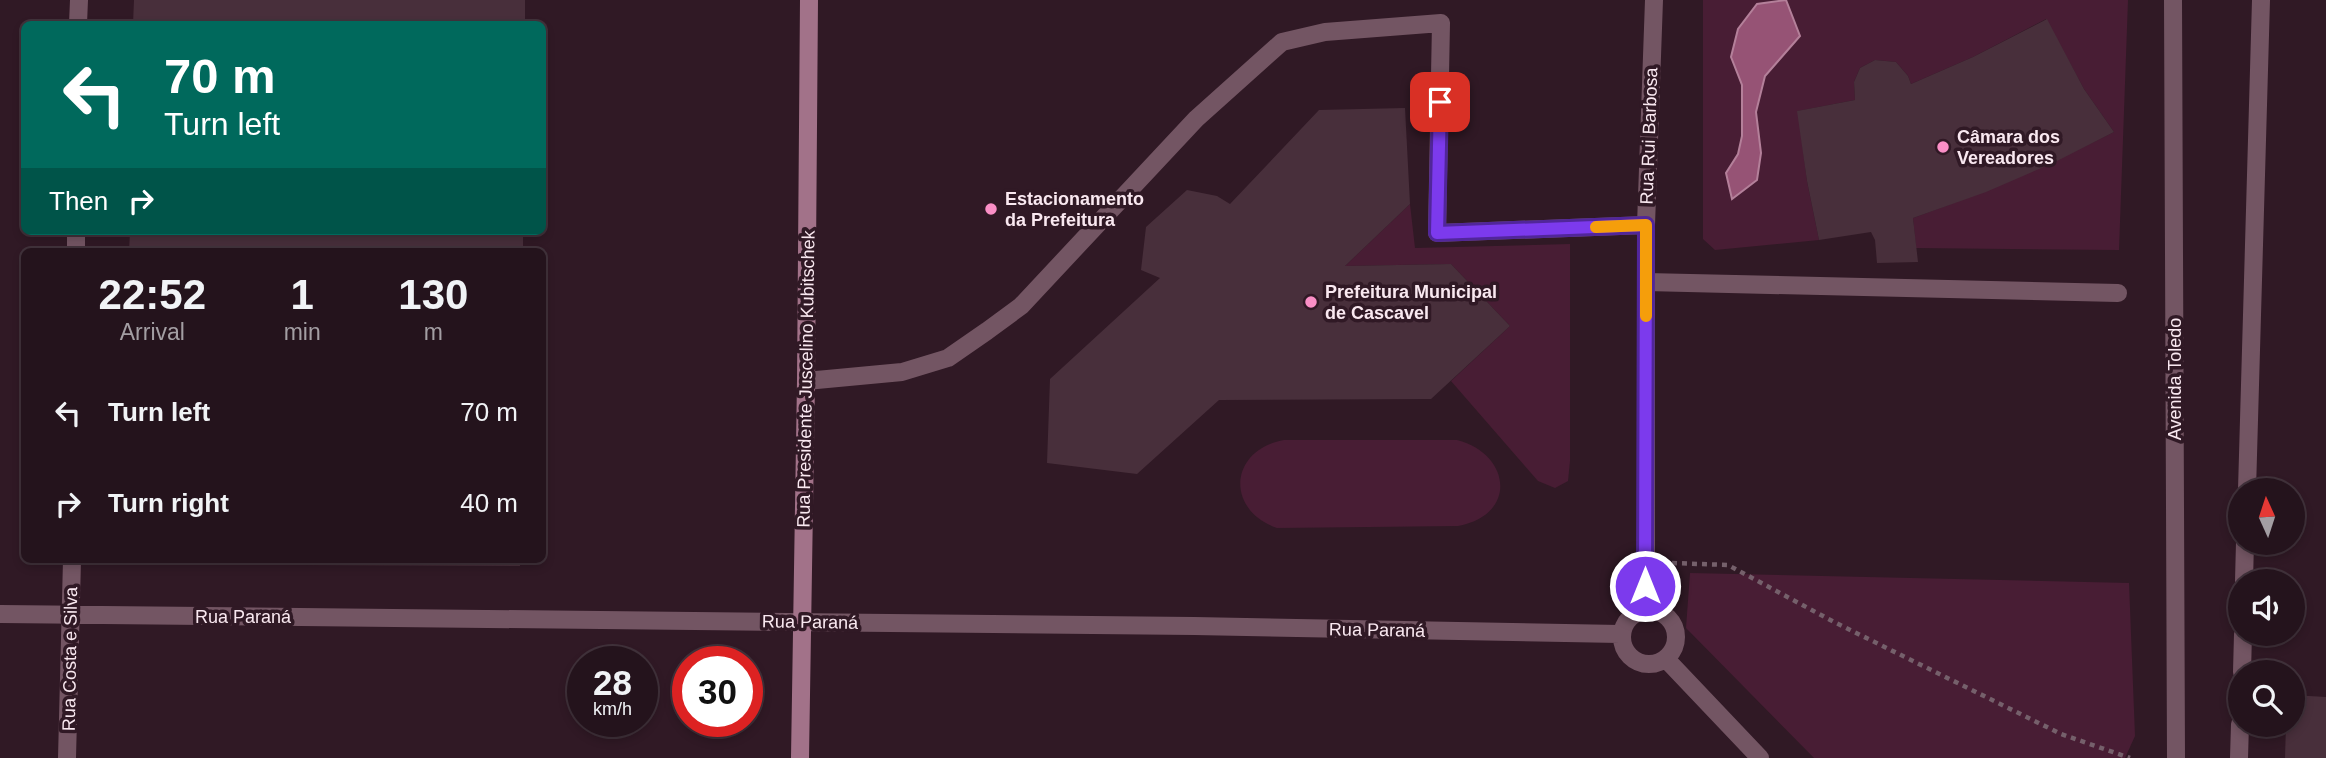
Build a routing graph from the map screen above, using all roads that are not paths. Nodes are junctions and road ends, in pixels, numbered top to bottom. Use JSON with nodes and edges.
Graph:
{"nodes":[{"id":1,"x":79,"y":0,"type":"edge"},
{"id":2,"x":809,"y":0,"type":"edge"},
{"id":3,"x":1654,"y":0,"type":"edge"},
{"id":4,"x":2174,"y":0,"type":"edge"},
{"id":5,"x":2260,"y":0,"type":"edge"},
{"id":6,"x":78,"y":21,"type":"edge"},
{"id":7,"x":1646,"y":225,"type":"junction"},
{"id":8,"x":1646,"y":282,"type":"junction"},
{"id":9,"x":2118,"y":293,"type":"dead end"},
{"id":10,"x":807,"y":381,"type":"junction"},
{"id":11,"x":2247,"y":478,"type":"edge"},
{"id":12,"x":72,"y":563,"type":"edge"},
{"id":13,"x":1646,"y":609,"type":"junction"},
{"id":14,"x":0,"y":614,"type":"edge"},
{"id":15,"x":71,"y":615,"type":"junction"},
{"id":16,"x":802,"y":622,"type":"junction"},
{"id":17,"x":1620,"y":634,"type":"junction"},
{"id":18,"x":1666,"y":659,"type":"junction"},
{"id":19,"x":2240,"y":737,"type":"edge"},
{"id":20,"x":67,"y":758,"type":"edge"},
{"id":21,"x":800,"y":758,"type":"edge"},
{"id":22,"x":1760,"y":758,"type":"edge"},
{"id":23,"x":2176,"y":758,"type":"edge"},
{"id":24,"x":2239,"y":758,"type":"edge"}],
"edges":[{"from":1,"to":6,"type":"street"},
{"from":2,"to":10,"type":"main road","name":"Rua Presidente Juscelino Kubitschek"},
{"from":3,"to":7,"type":"street","name":"Rua Rui Barbosa"},
{"from":4,"to":23,"type":"street","name":"Avenida Toledo"},
{"from":5,"to":11,"type":"street"},
{"from":7,"to":8,"type":"street","name":"Rua Rui Barbosa"},
{"from":7,"to":10,"type":"street"},
{"from":8,"to":9,"type":"street"},
{"from":8,"to":13,"type":"street","name":"Rua Rui Barbosa"},
{"from":10,"to":16,"type":"main road","name":"Rua Presidente Juscelino Kubitschek"},
{"from":12,"to":15,"type":"street","name":"Rua Costa e Silva"},
{"from":13,"to":17,"type":"street"},
{"from":13,"to":18,"type":"street"},
{"from":14,"to":15,"type":"street","name":"Rua Paraná"},
{"from":15,"to":16,"type":"street","name":"Rua Paraná"},
{"from":15,"to":20,"type":"street","name":"Rua Costa e Silva"},
{"from":16,"to":17,"type":"street","name":"Rua Paraná"},
{"from":16,"to":21,"type":"main road","name":"Rua Presidente Juscelino Kubitschek"},
{"from":17,"to":18,"type":"street"},
{"from":18,"to":22,"type":"street"},
{"from":19,"to":24,"type":"street"}]}
